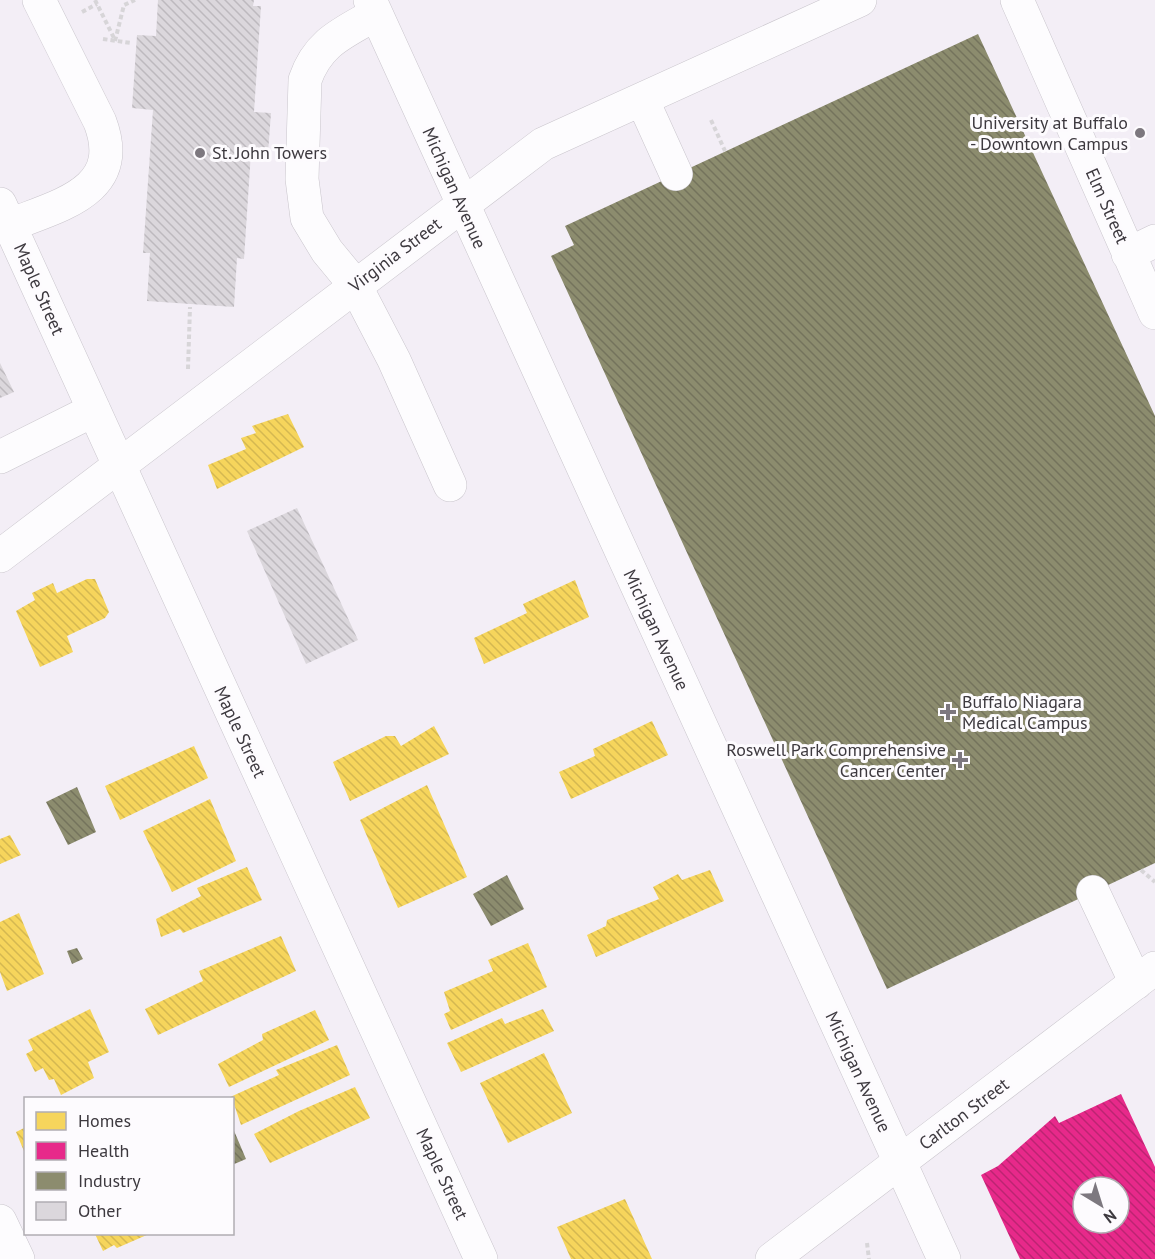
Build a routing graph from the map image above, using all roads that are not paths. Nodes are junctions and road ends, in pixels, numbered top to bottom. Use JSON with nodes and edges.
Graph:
{"nodes":[{"id":1,"x":39,"y":0,"type":"edge"},
{"id":2,"x":860,"y":0,"type":"edge"},
{"id":3,"x":1017,"y":0,"type":"edge"},
{"id":4,"x":373,"y":7,"type":"edge"},
{"id":5,"x":642,"y":99,"type":"junction"},
{"id":6,"x":676,"y":174,"type":"dead end"},
{"id":7,"x":462,"y":204,"type":"junction"},
{"id":8,"x":5,"y":214,"type":"edge"},
{"id":9,"x":1142,"y":248,"type":"edge"},
{"id":10,"x":355,"y":285,"type":"junction"},
{"id":11,"x":1155,"y":313,"type":"edge"},
{"id":12,"x":94,"y":410,"type":"junction"},
{"id":13,"x":0,"y":457,"type":"edge"},
{"id":14,"x":119,"y":466,"type":"junction"},
{"id":15,"x":450,"y":485,"type":"dead end"},
{"id":16,"x":0,"y":556,"type":"edge"},
{"id":17,"x":1092,"y":892,"type":"dead end"},
{"id":18,"x":1145,"y":976,"type":"edge"},
{"id":19,"x":900,"y":1162,"type":"junction"},
{"id":20,"x":0,"y":1221,"type":"edge"},
{"id":21,"x":18,"y":1259,"type":"edge"},
{"id":22,"x":481,"y":1259,"type":"edge"},
{"id":23,"x":772,"y":1259,"type":"edge"},
{"id":24,"x":944,"y":1259,"type":"edge"}],
"edges":[{"from":1,"to":8,"type":"street"},
{"from":2,"to":5,"type":"street","name":"Virginia Street"},
{"from":3,"to":9,"type":"street","name":"Elm Street"},
{"from":4,"to":7,"type":"street","name":"Michigan Avenue"},
{"from":4,"to":10,"type":"street"},
{"from":5,"to":6,"type":"street"},
{"from":5,"to":7,"type":"street","name":"Virginia Street"},
{"from":7,"to":10,"type":"street","name":"Virginia Street"},
{"from":7,"to":19,"type":"street","name":"Michigan Avenue"},
{"from":8,"to":12,"type":"street","name":"Maple Street"},
{"from":9,"to":11,"type":"street","name":"Elm Street"},
{"from":10,"to":14,"type":"street","name":"Virginia Street"},
{"from":10,"to":15,"type":"street"},
{"from":12,"to":13,"type":"street"},
{"from":12,"to":14,"type":"street","name":"Maple Street"},
{"from":14,"to":16,"type":"street","name":"Virginia Street"},
{"from":14,"to":22,"type":"street","name":"Maple Street"},
{"from":17,"to":18,"type":"street"},
{"from":18,"to":19,"type":"street","name":"Carlton Street"},
{"from":19,"to":23,"type":"street","name":"Carlton Street"},
{"from":19,"to":24,"type":"street","name":"Michigan Avenue"},
{"from":20,"to":21,"type":"street"}]}
